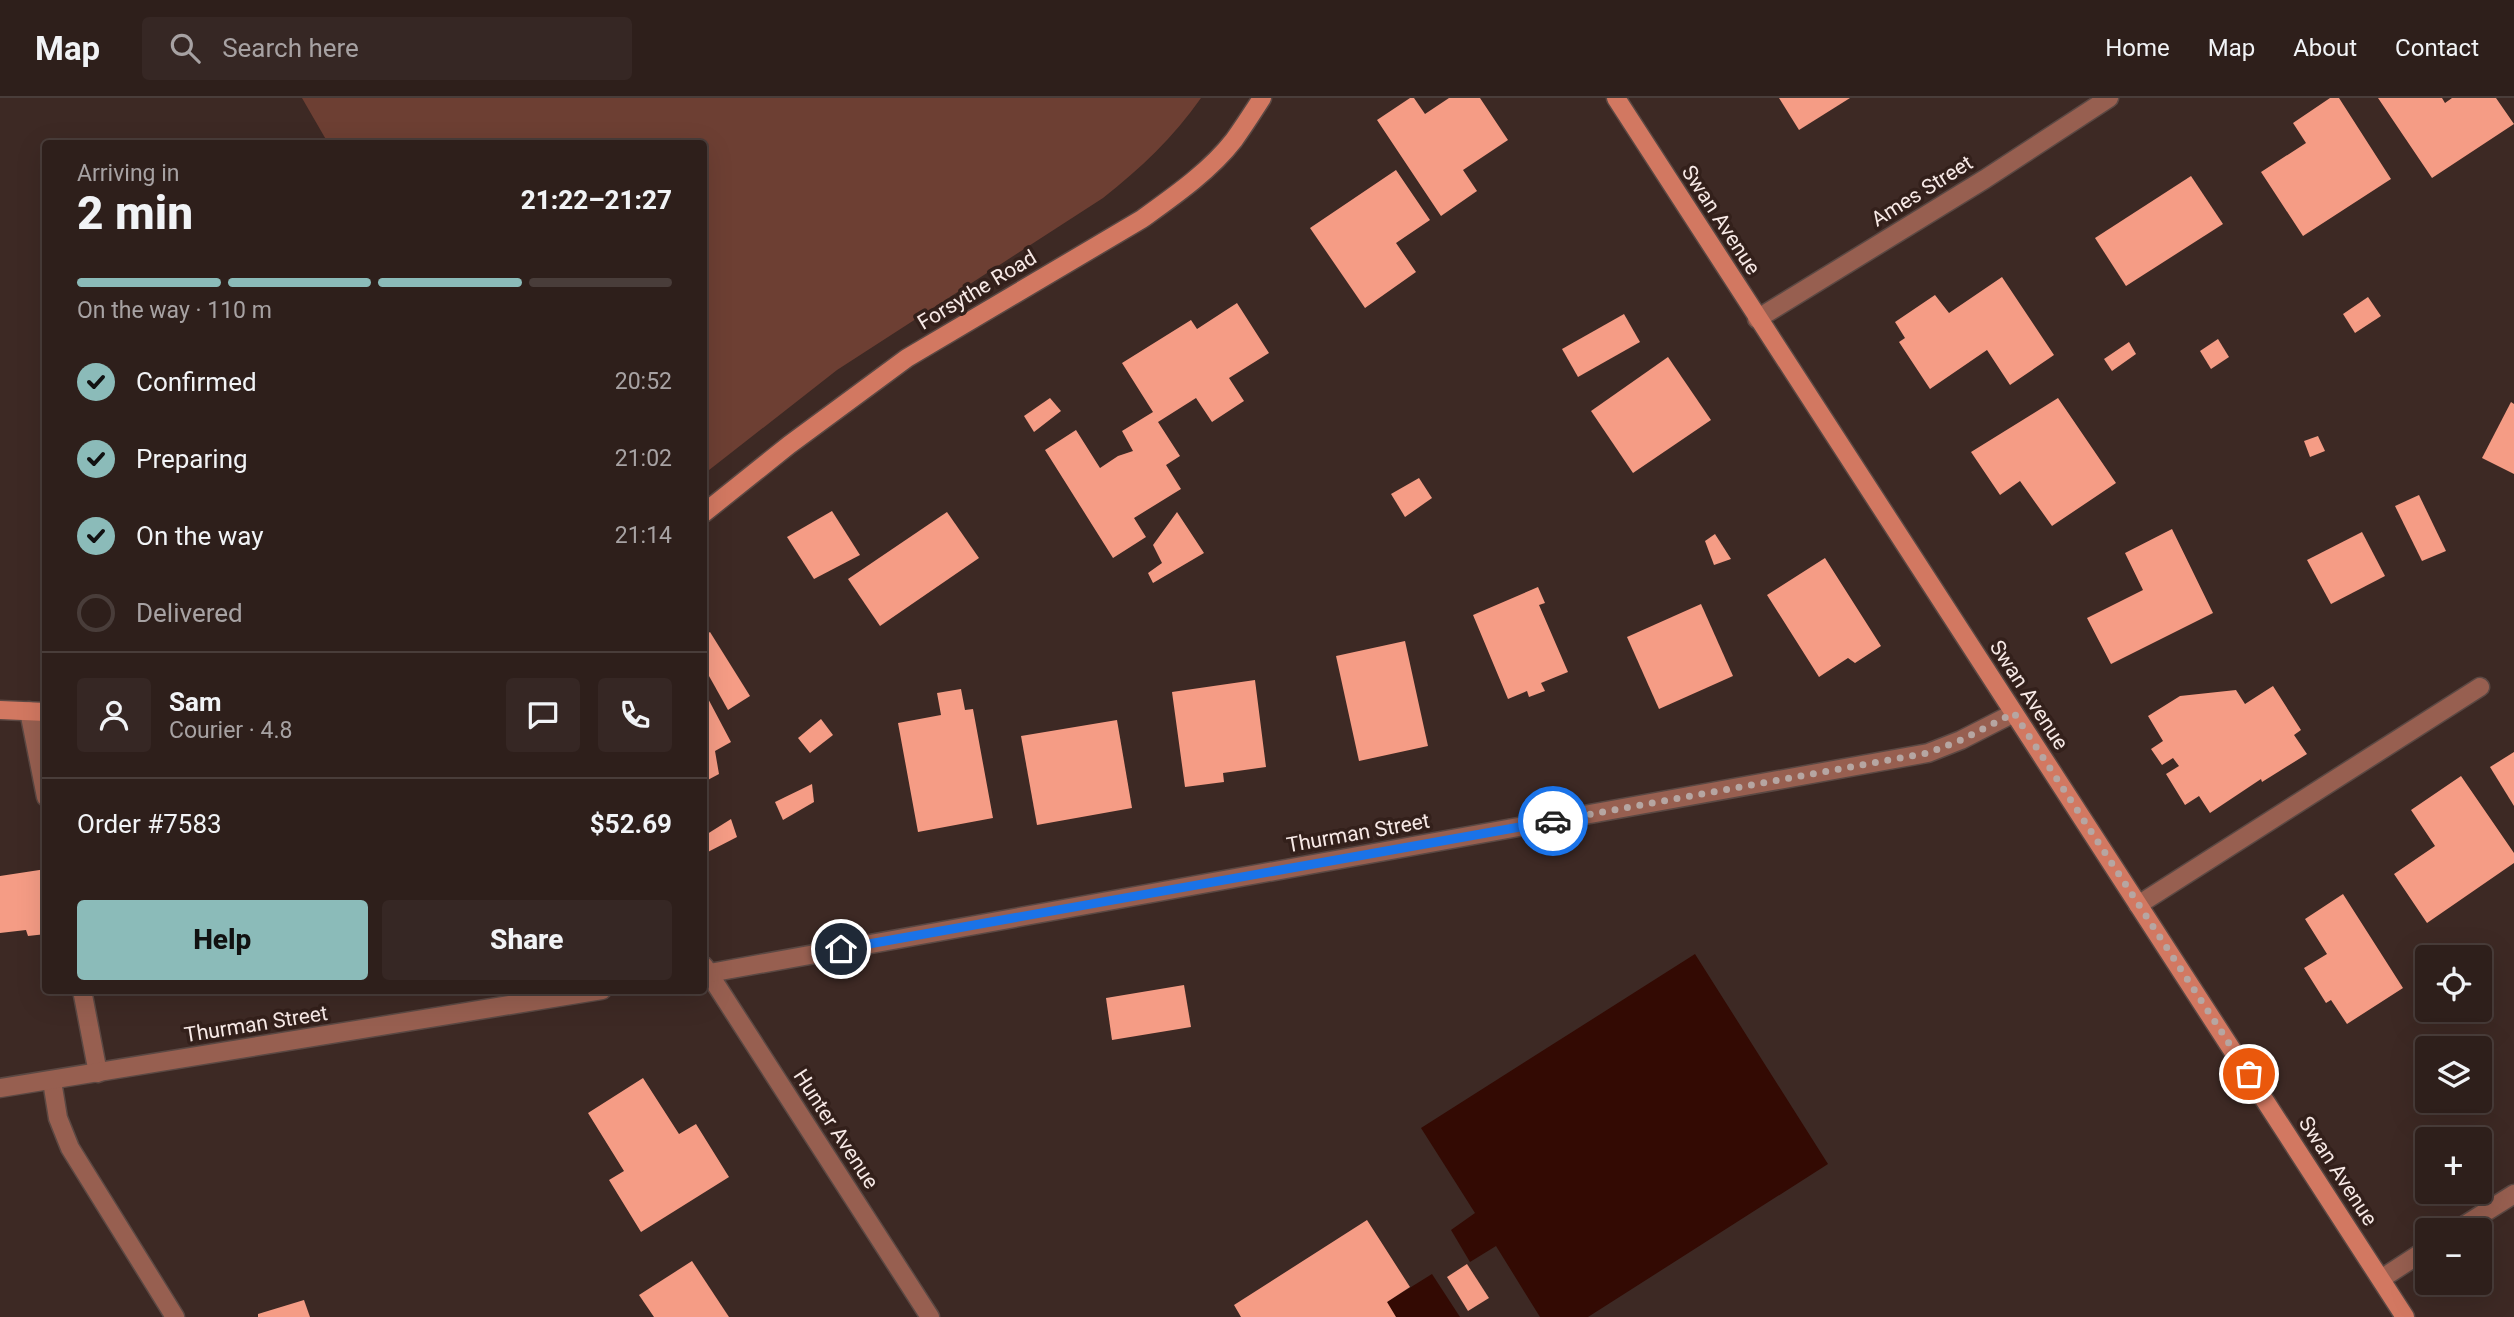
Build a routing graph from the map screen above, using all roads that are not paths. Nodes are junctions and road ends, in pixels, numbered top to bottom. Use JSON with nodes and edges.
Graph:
{"nodes":[{"id":1,"x":1262,"y":98,"type":"edge"},
{"id":2,"x":1616,"y":98,"type":"edge"},
{"id":3,"x":2109,"y":98,"type":"edge"},
{"id":4,"x":1757,"y":319,"type":"junction"},
{"id":5,"x":707,"y":511,"type":"edge"},
{"id":6,"x":2480,"y":687,"type":"dead end"},
{"id":7,"x":0,"y":710,"type":"edge"},
{"id":8,"x":37,"y":712,"type":"edge"},
{"id":9,"x":2014,"y":713,"type":"junction"},
{"id":10,"x":42,"y":759,"type":"edge"},
{"id":11,"x":2138,"y":905,"type":"junction"},
{"id":12,"x":707,"y":971,"type":"edge"},
{"id":13,"x":707,"y":974,"type":"edge"},
{"id":14,"x":83,"y":994,"type":"edge"},
{"id":15,"x":578,"y":994,"type":"edge"},
{"id":16,"x":98,"y":1073,"type":"junction"},
{"id":17,"x":52,"y":1081,"type":"junction"},
{"id":18,"x":0,"y":1088,"type":"edge"},
{"id":19,"x":2514,"y":1194,"type":"edge"},
{"id":20,"x":2476,"y":1218,"type":"edge"},
{"id":21,"x":2415,"y":1257,"type":"edge"},
{"id":22,"x":2381,"y":1279,"type":"junction"},
{"id":23,"x":174,"y":1317,"type":"edge"},
{"id":24,"x":930,"y":1317,"type":"edge"},
{"id":25,"x":2405,"y":1317,"type":"edge"}],
"edges":[{"from":1,"to":5,"type":"street","name":"Forsythe Road"},
{"from":2,"to":4,"type":"street","name":"Swan Avenue"},
{"from":3,"to":4,"type":"street","name":"Ames Street"},
{"from":4,"to":9,"type":"street","name":"Swan Avenue"},
{"from":6,"to":11,"type":"street"},
{"from":7,"to":8,"type":"street"},
{"from":8,"to":10,"type":"street"},
{"from":9,"to":11,"type":"street","name":"Swan Avenue"},
{"from":9,"to":12,"type":"street","name":"Thurman Street"},
{"from":11,"to":22,"type":"street","name":"Swan Avenue"},
{"from":13,"to":24,"type":"street","name":"Hunter Avenue"},
{"from":14,"to":16,"type":"street"},
{"from":15,"to":16,"type":"street","name":"Thurman Street"},
{"from":16,"to":17,"type":"street","name":"Thurman Street"},
{"from":17,"to":18,"type":"street","name":"Thurman Street"},
{"from":17,"to":23,"type":"street"},
{"from":19,"to":20,"type":"street"},
{"from":21,"to":22,"type":"street"},
{"from":22,"to":25,"type":"street","name":"Swan Avenue"}]}
